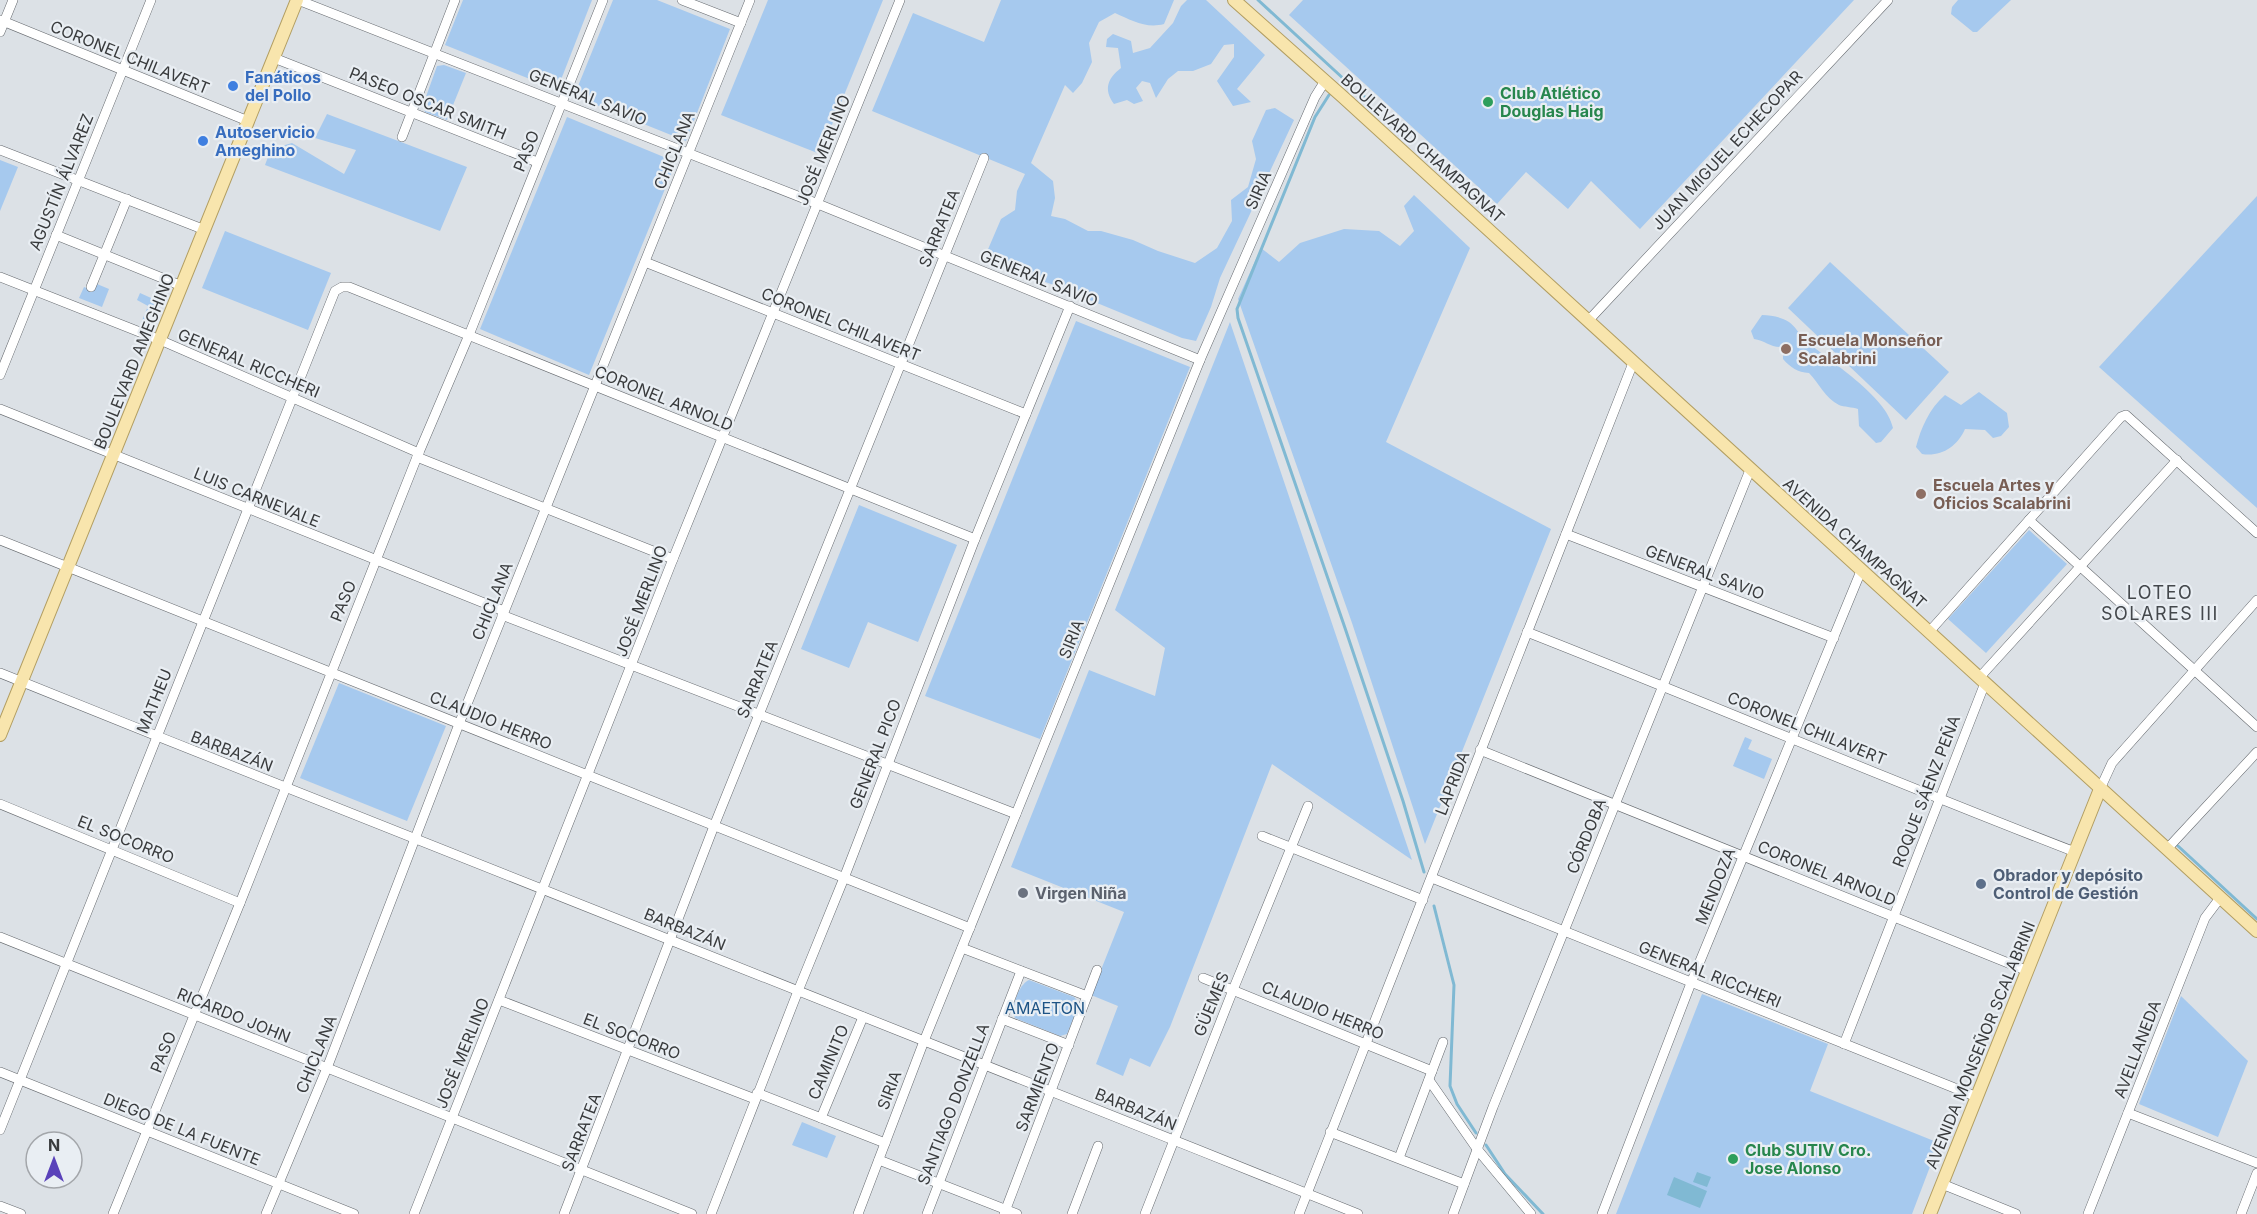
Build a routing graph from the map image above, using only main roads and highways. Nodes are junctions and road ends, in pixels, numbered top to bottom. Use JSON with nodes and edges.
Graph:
{"nodes":[{"id":1,"x":298,"y":0,"type":"edge"},
{"id":2,"x":1240,"y":2,"type":"edge"},
{"id":3,"x":1588,"y":321,"type":"joint"},
{"id":4,"x":0,"y":735,"type":"edge"},
{"id":5,"x":2100,"y":789,"type":"junction"},
{"id":6,"x":2257,"y":931,"type":"edge"},
{"id":7,"x":1930,"y":1214,"type":"edge"}],
"edges":[{"from":1,"to":4,"type":"main road","name":"BOULEVARD AMEGHINO"},
{"from":2,"to":3,"type":"main road","name":"BOULEVARD CHAMPAGNAT"},
{"from":3,"to":5,"type":"main road","name":"AVENIDA CHAMPAGÑAT"},
{"from":5,"to":6,"type":"main road","name":"AVENIDA CHAMPAGÑAT"},
{"from":5,"to":7,"type":"main road","name":"AVENIDA MONSEÑOR SCALABRINI"}]}
